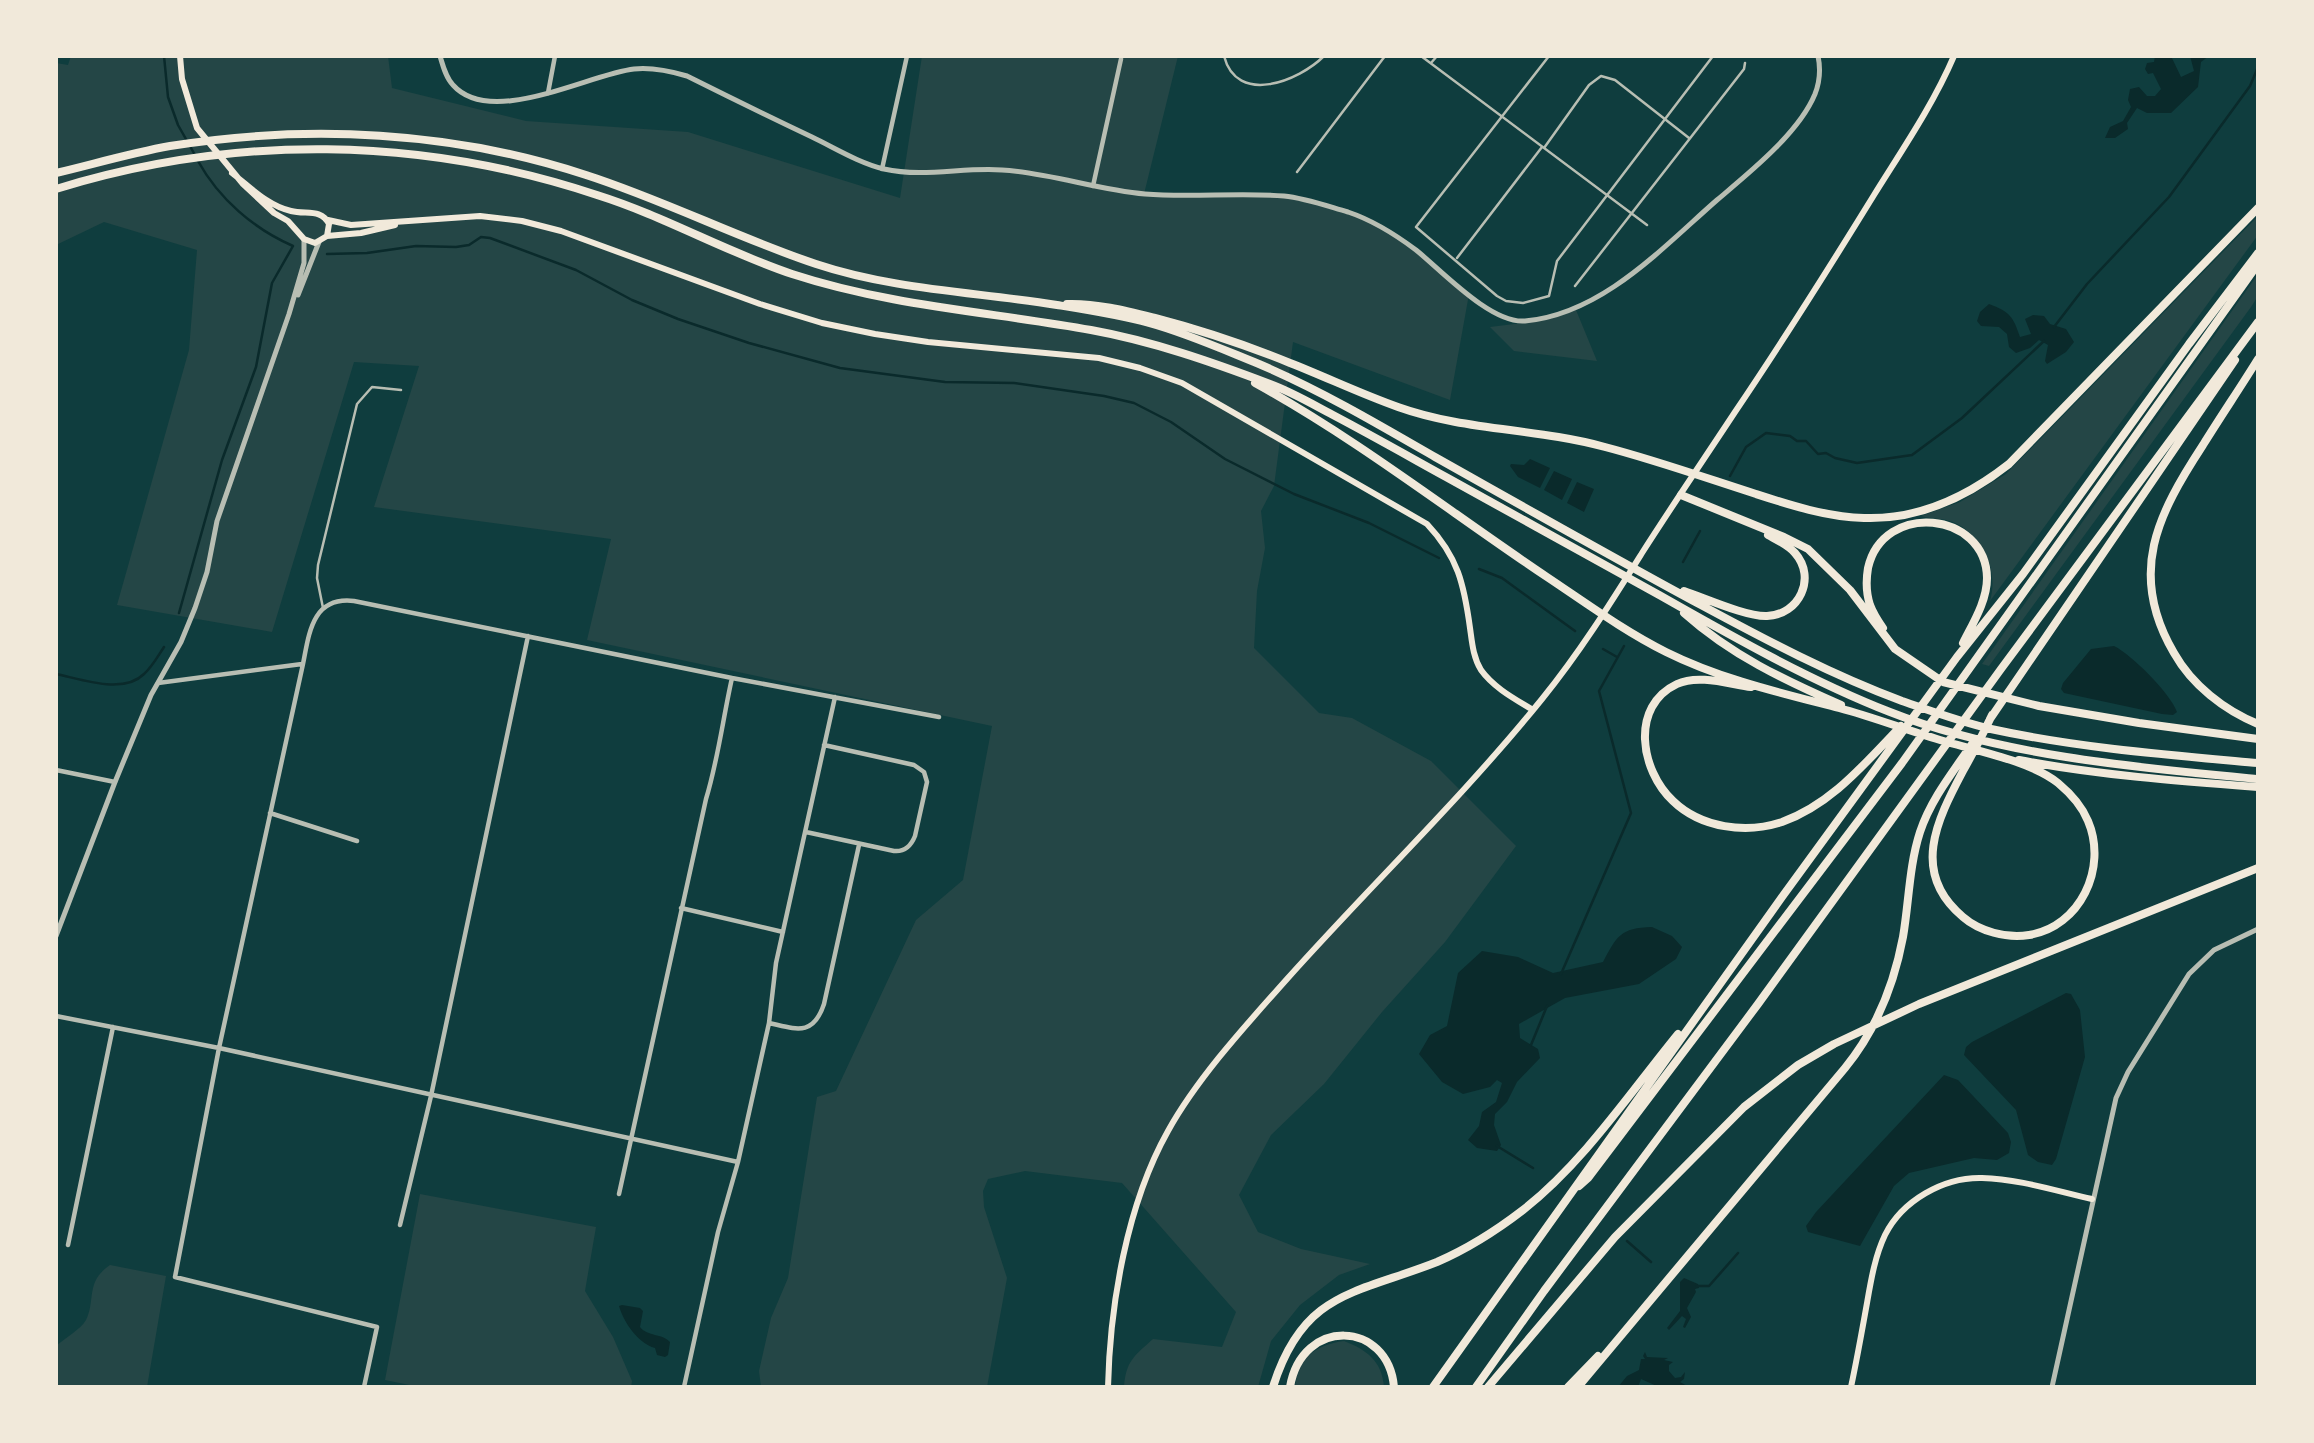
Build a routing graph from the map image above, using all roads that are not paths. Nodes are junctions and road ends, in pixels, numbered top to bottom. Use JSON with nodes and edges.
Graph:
{"nodes":[{"id":1,"x":180,"y":56,"type":"edge"},
{"id":2,"x":440,"y":56,"type":"edge"},
{"id":3,"x":555,"y":56,"type":"edge"},
{"id":4,"x":907,"y":56,"type":"edge"},
{"id":5,"x":1224,"y":56,"type":"edge"},
{"id":6,"x":1324,"y":56,"type":"edge"},
{"id":7,"x":1385,"y":56,"type":"edge"},
{"id":8,"x":1421,"y":56,"type":"edge"},
{"id":9,"x":1437,"y":56,"type":"edge"},
{"id":10,"x":1549,"y":56,"type":"edge"},
{"id":11,"x":1713,"y":56,"type":"edge"},
{"id":12,"x":1818,"y":56,"type":"edge"},
{"id":13,"x":1954,"y":56,"type":"edge"},
{"id":14,"x":1121,"y":59,"type":"dead end"},
{"id":15,"x":1745,"y":62,"type":"dead end"},
{"id":16,"x":1431,"y":64,"type":"junction"},
{"id":17,"x":547,"y":95,"type":"junction"},
{"id":18,"x":1502,"y":117,"type":"junction"},
{"id":19,"x":1664,"y":119,"type":"junction"},
{"id":20,"x":1689,"y":138,"type":"junction"},
{"id":21,"x":1543,"y":148,"type":"junction"},
{"id":22,"x":882,"y":169,"type":"junction"},
{"id":23,"x":1297,"y":172,"type":"dead end"},
{"id":24,"x":56,"y":173,"type":"edge"},
{"id":25,"x":232,"y":173,"type":"junction"},
{"id":26,"x":1091,"y":186,"type":"junction"},
{"id":27,"x":56,"y":189,"type":"edge"},
{"id":28,"x":1607,"y":195,"type":"junction"},
{"id":29,"x":2258,"y":208,"type":"edge"},
{"id":30,"x":307,"y":214,"type":"junction"},
{"id":31,"x":1632,"y":215,"type":"junction"},
{"id":32,"x":328,"y":220,"type":"junction"},
{"id":33,"x":410,"y":222,"type":"junction"},
{"id":34,"x":1647,"y":225,"type":"dead end"},
{"id":35,"x":302,"y":236,"type":"junction"},
{"id":36,"x":327,"y":236,"type":"junction"},
{"id":37,"x":319,"y":242,"type":"junction"},
{"id":38,"x":2258,"y":253,"type":"edge"},
{"id":39,"x":1456,"y":259,"type":"junction"},
{"id":40,"x":2258,"y":264,"type":"edge"},
{"id":41,"x":1575,"y":286,"type":"dead end"},
{"id":42,"x":1055,"y":305,"type":"junction"},
{"id":43,"x":289,"y":314,"type":"junction"},
{"id":44,"x":2258,"y":322,"type":"edge"},
{"id":45,"x":2242,"y":345,"type":"junction"},
{"id":46,"x":2258,"y":359,"type":"edge"},
{"id":47,"x":1238,"y":374,"type":"junction"},
{"id":48,"x":401,"y":390,"type":"dead end"},
{"id":49,"x":1681,"y":495,"type":"junction"},
{"id":50,"x":1738,"y":519,"type":"junction"},
{"id":51,"x":1661,"y":583,"type":"junction"},
{"id":52,"x":1674,"y":604,"type":"junction"},
{"id":53,"x":323,"y":608,"type":"junction"},
{"id":54,"x":1604,"y":615,"type":"junction"},
{"id":55,"x":528,"y":636,"type":"junction"},
{"id":56,"x":1895,"y":649,"type":"junction"},
{"id":57,"x":1957,"y":657,"type":"junction"},
{"id":58,"x":303,"y":664,"type":"junction"},
{"id":59,"x":732,"y":678,"type":"junction"},
{"id":60,"x":158,"y":683,"type":"junction"},
{"id":61,"x":1769,"y":690,"type":"junction"},
{"id":62,"x":835,"y":697,"type":"junction"},
{"id":63,"x":1533,"y":710,"type":"junction"},
{"id":64,"x":1867,"y":716,"type":"junction"},
{"id":65,"x":939,"y":717,"type":"dead end"},
{"id":66,"x":2258,"y":724,"type":"edge"},
{"id":67,"x":2258,"y":739,"type":"edge"},
{"id":68,"x":824,"y":745,"type":"junction"},
{"id":69,"x":1883,"y":751,"type":"junction"},
{"id":70,"x":1988,"y":754,"type":"junction"},
{"id":71,"x":2258,"y":763,"type":"edge"},
{"id":72,"x":56,"y":770,"type":"edge"},
{"id":73,"x":1957,"y":773,"type":"junction"},
{"id":74,"x":2258,"y":779,"type":"edge"},
{"id":75,"x":115,"y":782,"type":"junction"},
{"id":76,"x":2258,"y":787,"type":"edge"},
{"id":77,"x":270,"y":813,"type":"junction"},
{"id":78,"x":806,"y":832,"type":"junction"},
{"id":79,"x":357,"y":841,"type":"dead end"},
{"id":80,"x":859,"y":845,"type":"junction"},
{"id":81,"x":2258,"y":868,"type":"edge"},
{"id":82,"x":681,"y":908,"type":"junction"},
{"id":83,"x":2258,"y":929,"type":"edge"},
{"id":84,"x":783,"y":932,"type":"junction"},
{"id":85,"x":56,"y":936,"type":"edge"},
{"id":86,"x":1731,"y":970,"type":"junction"},
{"id":87,"x":56,"y":1016,"type":"edge"},
{"id":88,"x":769,"y":1023,"type":"junction"},
{"id":89,"x":113,"y":1027,"type":"junction"},
{"id":90,"x":219,"y":1048,"type":"junction"},
{"id":91,"x":431,"y":1096,"type":"junction"},
{"id":92,"x":630,"y":1139,"type":"junction"},
{"id":93,"x":738,"y":1162,"type":"junction"},
{"id":94,"x":1571,"y":1192,"type":"junction"},
{"id":95,"x":619,"y":1194,"type":"dead end"},
{"id":96,"x":2092,"y":1199,"type":"junction"},
{"id":97,"x":400,"y":1225,"type":"dead end"},
{"id":98,"x":68,"y":1245,"type":"dead end"},
{"id":99,"x":1653,"y":1299,"type":"junction"},
{"id":100,"x":364,"y":1387,"type":"edge"},
{"id":101,"x":684,"y":1387,"type":"edge"},
{"id":102,"x":1108,"y":1387,"type":"edge"},
{"id":103,"x":1273,"y":1387,"type":"edge"},
{"id":104,"x":1290,"y":1387,"type":"edge"},
{"id":105,"x":1394,"y":1387,"type":"edge"},
{"id":106,"x":1433,"y":1387,"type":"edge"},
{"id":107,"x":1476,"y":1387,"type":"edge"},
{"id":108,"x":1488,"y":1387,"type":"edge"},
{"id":109,"x":1568,"y":1387,"type":"edge"},
{"id":110,"x":1578,"y":1387,"type":"edge"},
{"id":111,"x":1852,"y":1387,"type":"edge"},
{"id":112,"x":2052,"y":1387,"type":"edge"}],
"edges":[{"from":1,"to":25,"type":"main road"},
{"from":2,"to":17,"type":"street"},
{"from":3,"to":17,"type":"street"},
{"from":4,"to":22,"type":"street"},
{"from":5,"to":6,"type":"lane"},
{"from":7,"to":23,"type":"lane"},
{"from":8,"to":16,"type":"lane"},
{"from":9,"to":16,"type":"lane"},
{"from":10,"to":18,"type":"lane"},
{"from":11,"to":19,"type":"lane"},
{"from":12,"to":26,"type":"street"},
{"from":13,"to":49,"type":"main road"},
{"from":14,"to":26,"type":"street"},
{"from":15,"to":20,"type":"lane"},
{"from":16,"to":18,"type":"lane"},
{"from":17,"to":22,"type":"street"},
{"from":18,"to":21,"type":"lane"},
{"from":18,"to":39,"type":"lane"},
{"from":19,"to":20,"type":"lane"},
{"from":19,"to":21,"type":"lane"},
{"from":19,"to":28,"type":"lane"},
{"from":20,"to":31,"type":"lane"},
{"from":21,"to":28,"type":"lane"},
{"from":21,"to":39,"type":"lane"},
{"from":22,"to":26,"type":"street"},
{"from":24,"to":42,"type":"highway"},
{"from":25,"to":30,"type":"main road"},
{"from":25,"to":35,"type":"main road"},
{"from":27,"to":47,"type":"highway"},
{"from":28,"to":31,"type":"lane"},
{"from":28,"to":39,"type":"lane"},
{"from":29,"to":42,"type":"highway"},
{"from":30,"to":32,"type":"main road"},
{"from":30,"to":35,"type":"main road"},
{"from":31,"to":34,"type":"lane"},
{"from":31,"to":41,"type":"lane"},
{"from":32,"to":33,"type":"main road"},
{"from":32,"to":36,"type":"main road"},
{"from":33,"to":36,"type":"main road"},
{"from":33,"to":63,"type":"main road"},
{"from":35,"to":37,"type":"main road"},
{"from":35,"to":43,"type":"street"},
{"from":36,"to":37,"type":"main road"},
{"from":37,"to":43,"type":"street"},
{"from":38,"to":57,"type":"highway"},
{"from":40,"to":94,"type":"highway"},
{"from":42,"to":51,"type":"highway"},
{"from":43,"to":60,"type":"street"},
{"from":44,"to":45,"type":"highway"},
{"from":45,"to":73,"type":"highway"},
{"from":45,"to":107,"type":"highway"},
{"from":46,"to":66,"type":"highway"},
{"from":47,"to":52,"type":"highway"},
{"from":47,"to":54,"type":"highway"},
{"from":48,"to":53,"type":"lane"},
{"from":49,"to":50,"type":"highway"},
{"from":49,"to":54,"type":"main road"},
{"from":50,"to":51,"type":"highway"},
{"from":50,"to":56,"type":"highway"},
{"from":51,"to":71,"type":"highway"},
{"from":52,"to":64,"type":"highway"},
{"from":52,"to":74,"type":"highway"},
{"from":53,"to":55,"type":"street"},
{"from":53,"to":58,"type":"street"},
{"from":54,"to":61,"type":"highway"},
{"from":54,"to":63,"type":"main road"},
{"from":55,"to":59,"type":"street"},
{"from":55,"to":91,"type":"street"},
{"from":56,"to":57,"type":"highway"},
{"from":56,"to":67,"type":"highway"},
{"from":57,"to":69,"type":"highway"},
{"from":58,"to":60,"type":"street"},
{"from":58,"to":77,"type":"street"},
{"from":59,"to":62,"type":"street"},
{"from":59,"to":82,"type":"street"},
{"from":60,"to":75,"type":"street"},
{"from":61,"to":64,"type":"highway"},
{"from":61,"to":69,"type":"highway"},
{"from":62,"to":65,"type":"street"},
{"from":62,"to":68,"type":"street"},
{"from":63,"to":102,"type":"main road"},
{"from":64,"to":70,"type":"highway"},
{"from":68,"to":78,"type":"street"},
{"from":68,"to":80,"type":"street"},
{"from":69,"to":86,"type":"highway"},
{"from":70,"to":73,"type":"highway"},
{"from":70,"to":76,"type":"highway"},
{"from":72,"to":75,"type":"street"},
{"from":73,"to":99,"type":"highway"},
{"from":75,"to":85,"type":"street"},
{"from":77,"to":79,"type":"street"},
{"from":77,"to":90,"type":"street"},
{"from":78,"to":80,"type":"street"},
{"from":78,"to":84,"type":"street"},
{"from":80,"to":88,"type":"street"},
{"from":81,"to":108,"type":"highway"},
{"from":82,"to":84,"type":"street"},
{"from":82,"to":92,"type":"street"},
{"from":83,"to":96,"type":"street"},
{"from":84,"to":88,"type":"street"},
{"from":86,"to":94,"type":"highway"},
{"from":86,"to":103,"type":"highway"},
{"from":87,"to":89,"type":"street"},
{"from":88,"to":93,"type":"street"},
{"from":89,"to":90,"type":"street"},
{"from":89,"to":98,"type":"street"},
{"from":90,"to":91,"type":"street"},
{"from":90,"to":100,"type":"street"},
{"from":91,"to":92,"type":"street"},
{"from":91,"to":97,"type":"street"},
{"from":92,"to":93,"type":"street"},
{"from":92,"to":95,"type":"street"},
{"from":93,"to":101,"type":"street"},
{"from":94,"to":106,"type":"highway"},
{"from":96,"to":111,"type":"main road"},
{"from":96,"to":112,"type":"street"},
{"from":99,"to":109,"type":"highway"},
{"from":99,"to":110,"type":"highway"},
{"from":104,"to":105,"type":"highway"}]}
